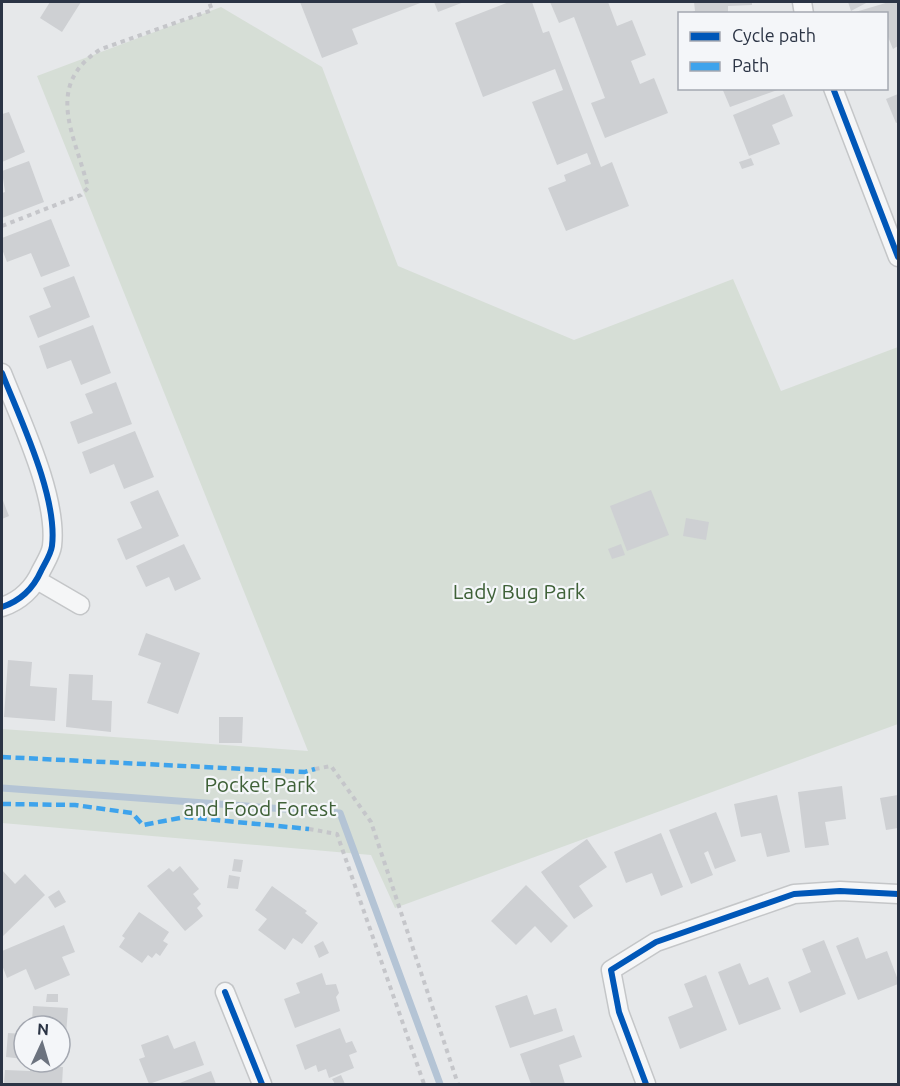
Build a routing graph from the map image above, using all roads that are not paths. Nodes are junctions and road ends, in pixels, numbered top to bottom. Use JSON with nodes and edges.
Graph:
{"nodes":[{"id":1,"x":833,"y":90,"type":"edge"},
{"id":2,"x":898,"y":257,"type":"edge"},
{"id":3,"x":2,"y":373,"type":"edge"},
{"id":4,"x":37,"y":580,"type":"junction"},
{"id":5,"x":80,"y":605,"type":"dead end"},
{"id":6,"x":2,"y":607,"type":"edge"},
{"id":7,"x":898,"y":894,"type":"edge"},
{"id":8,"x":225,"y":992,"type":"dead end"},
{"id":9,"x":262,"y":1084,"type":"edge"},
{"id":10,"x":646,"y":1084,"type":"edge"}],
"edges":[{"from":1,"to":2,"type":"street"},
{"from":3,"to":4,"type":"street"},
{"from":4,"to":5,"type":"street"},
{"from":4,"to":6,"type":"street"},
{"from":7,"to":10,"type":"street"},
{"from":8,"to":9,"type":"street"}]}
